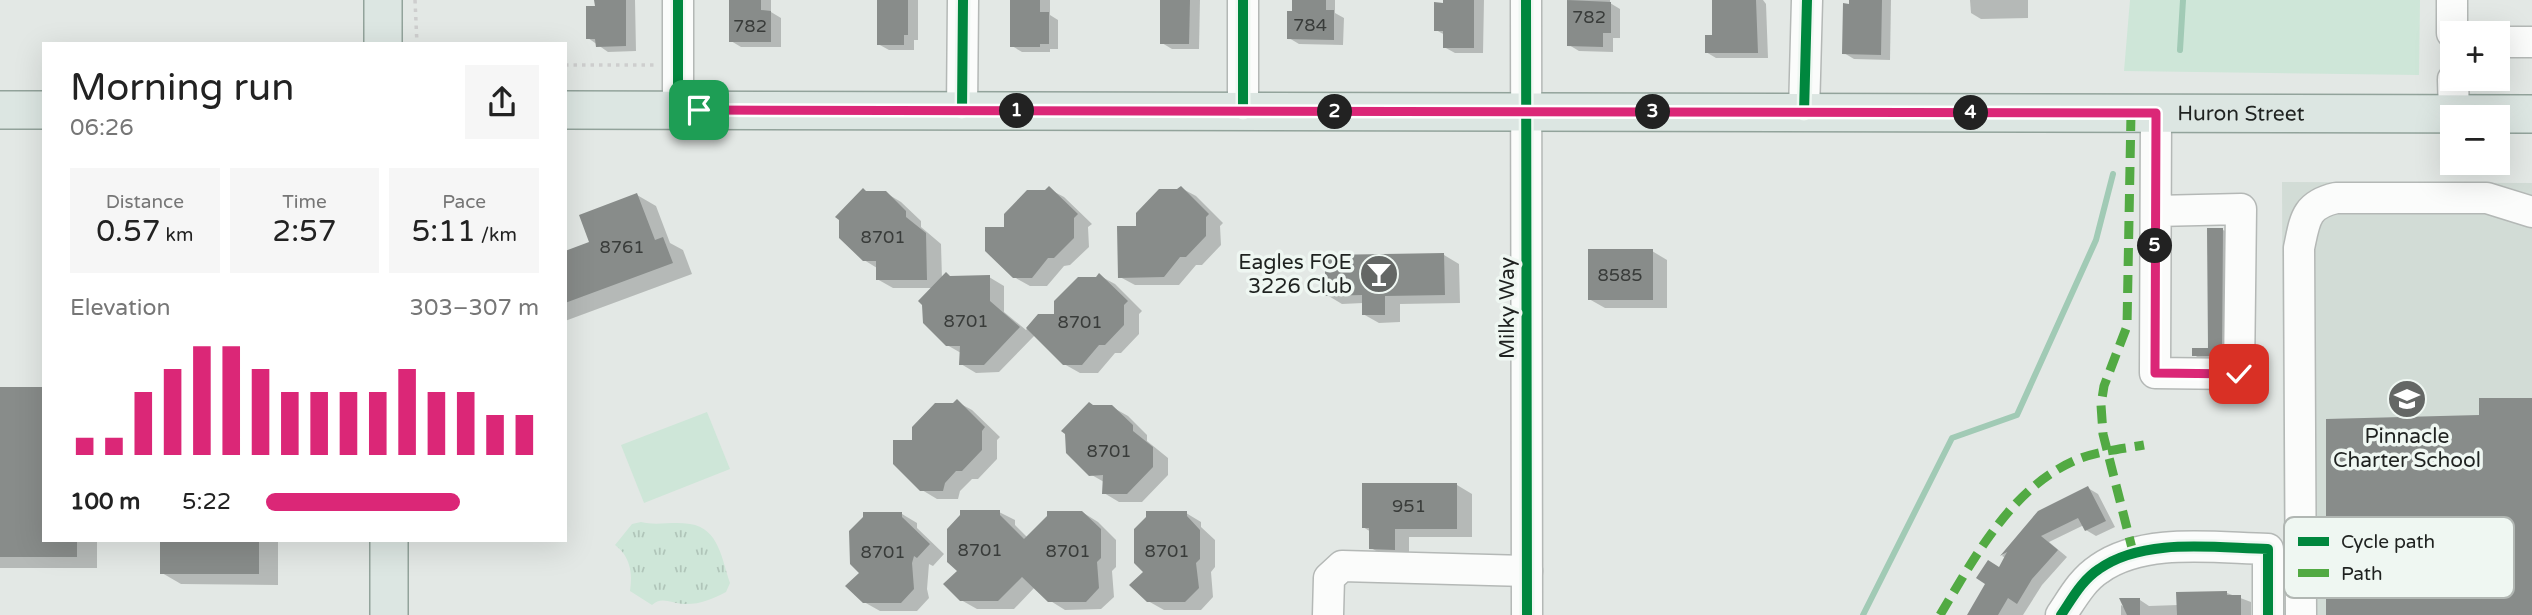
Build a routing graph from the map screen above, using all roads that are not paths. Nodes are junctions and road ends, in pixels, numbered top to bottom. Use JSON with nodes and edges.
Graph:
{"nodes":[{"id":1,"x":383,"y":0,"type":"edge"},
{"id":2,"x":678,"y":0,"type":"edge"},
{"id":3,"x":963,"y":0,"type":"edge"},
{"id":4,"x":1243,"y":0,"type":"edge"},
{"id":5,"x":1526,"y":0,"type":"edge"},
{"id":6,"x":1807,"y":0,"type":"edge"},
{"id":7,"x":2452,"y":0,"type":"edge"},
{"id":8,"x":2452,"y":21,"type":"edge"},
{"id":9,"x":383,"y":42,"type":"edge"},
{"id":10,"x":2510,"y":42,"type":"edge"},
{"id":11,"x":2532,"y":42,"type":"edge"},
{"id":12,"x":2454,"y":96,"type":"edge"},
{"id":13,"x":0,"y":110,"type":"edge"},
{"id":14,"x":42,"y":110,"type":"edge"},
{"id":15,"x":567,"y":110,"type":"edge"},
{"id":16,"x":678,"y":110,"type":"junction"},
{"id":17,"x":962,"y":111,"type":"junction"},
{"id":18,"x":1243,"y":111,"type":"junction"},
{"id":19,"x":1525,"y":112,"type":"junction"},
{"id":20,"x":1804,"y":113,"type":"junction"},
{"id":21,"x":2156,"y":113,"type":"junction"},
{"id":22,"x":2532,"y":114,"type":"edge"},
{"id":23,"x":2156,"y":211,"type":"junction"},
{"id":24,"x":2532,"y":212,"type":"edge"},
{"id":25,"x":2300,"y":517,"type":"edge"},
{"id":26,"x":389,"y":542,"type":"edge"},
{"id":27,"x":1527,"y":571,"type":"junction"},
{"id":28,"x":389,"y":615,"type":"edge"},
{"id":29,"x":1328,"y":615,"type":"edge"},
{"id":30,"x":1527,"y":615,"type":"edge"},
{"id":31,"x":2061,"y":615,"type":"edge"},
{"id":32,"x":2268,"y":615,"type":"edge"}],
"edges":[{"from":1,"to":9,"type":"main road"},
{"from":2,"to":16,"type":"street"},
{"from":3,"to":17,"type":"street"},
{"from":4,"to":18,"type":"street"},
{"from":5,"to":19,"type":"street","name":"Milky Way"},
{"from":6,"to":20,"type":"street"},
{"from":7,"to":8,"type":"street"},
{"from":10,"to":11,"type":"street"},
{"from":12,"to":21,"type":"main road","name":"Huron Street"},
{"from":12,"to":22,"type":"main road","name":"Huron Street"},
{"from":13,"to":14,"type":"main road"},
{"from":15,"to":16,"type":"main road","name":"Huron Street"},
{"from":16,"to":17,"type":"main road","name":"Huron Street"},
{"from":17,"to":18,"type":"main road","name":"Huron Street"},
{"from":18,"to":19,"type":"main road","name":"Huron Street"},
{"from":19,"to":20,"type":"main road","name":"Huron Street"},
{"from":19,"to":27,"type":"street","name":"Milky Way"},
{"from":20,"to":21,"type":"main road","name":"Huron Street"},
{"from":21,"to":23,"type":"street"},
{"from":23,"to":23,"type":"street"},
{"from":24,"to":25,"type":"street"},
{"from":26,"to":28,"type":"main road"},
{"from":27,"to":29,"type":"street"},
{"from":27,"to":30,"type":"street","name":"Milky Way"},
{"from":31,"to":32,"type":"street"}]}
